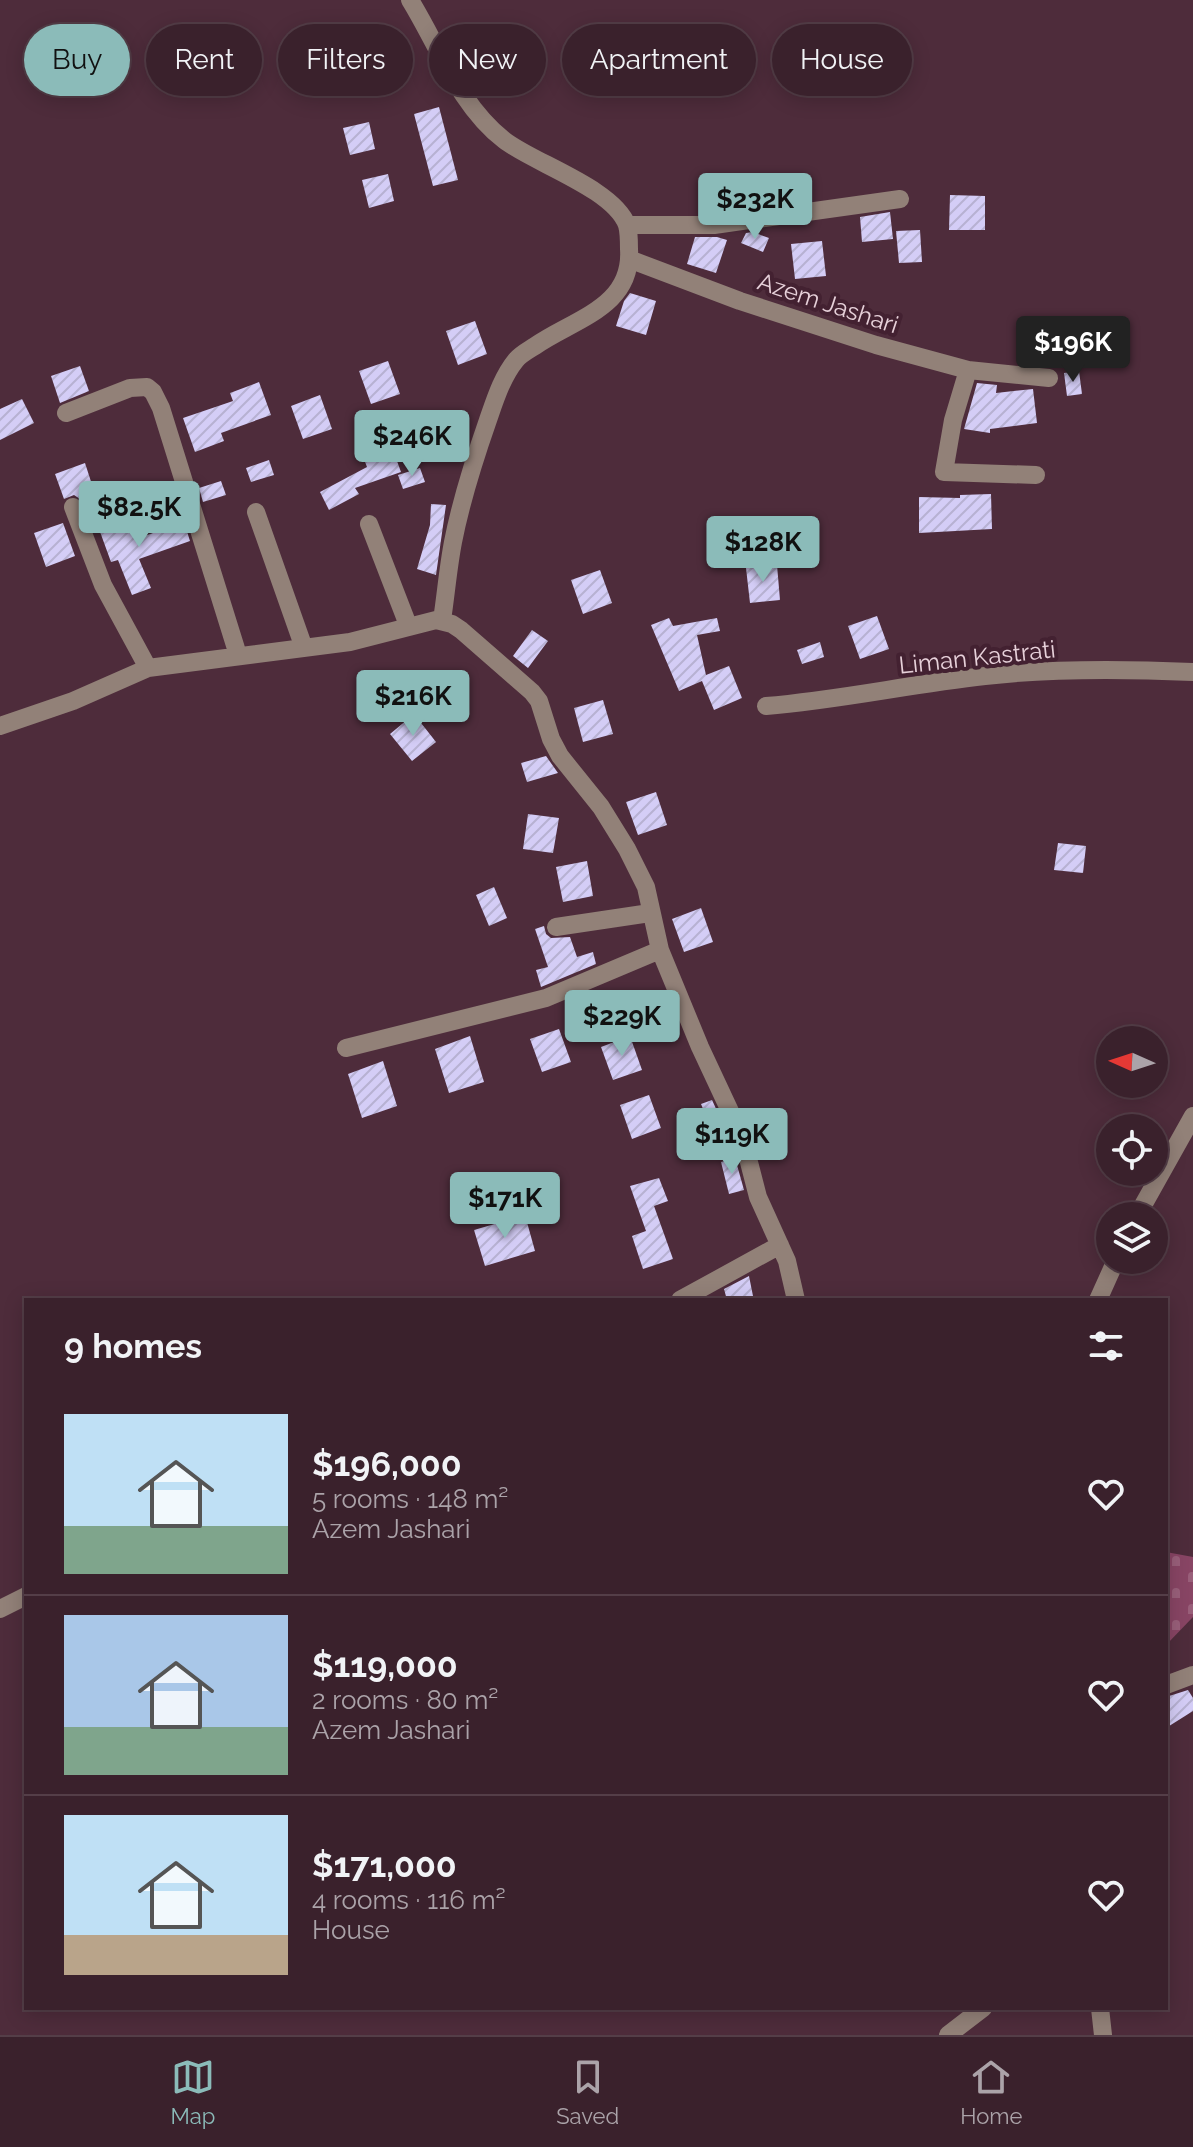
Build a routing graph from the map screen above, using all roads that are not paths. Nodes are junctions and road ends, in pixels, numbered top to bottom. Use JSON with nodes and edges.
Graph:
{"nodes":[{"id":1,"x":410,"y":0,"type":"edge"},
{"id":2,"x":900,"y":199,"type":"dead end"},
{"id":3,"x":627,"y":225,"type":"junction"},
{"id":4,"x":629,"y":259,"type":"junction"},
{"id":5,"x":968,"y":370,"type":"junction"},
{"id":6,"x":1049,"y":378,"type":"dead end"},
{"id":7,"x":66,"y":413,"type":"dead end"},
{"id":8,"x":1036,"y":475,"type":"dead end"},
{"id":9,"x":73,"y":507,"type":"dead end"},
{"id":10,"x":256,"y":512,"type":"dead end"},
{"id":11,"x":369,"y":524,"type":"dead end"},
{"id":12,"x":442,"y":620,"type":"junction"},
{"id":13,"x":408,"y":625,"type":"junction"},
{"id":14,"x":304,"y":648,"type":"junction"},
{"id":15,"x":238,"y":655,"type":"junction"},
{"id":16,"x":157,"y":666,"type":"junction"},
{"id":17,"x":1193,"y":672,"type":"edge"},
{"id":18,"x":766,"y":706,"type":"dead end"},
{"id":19,"x":0,"y":726,"type":"edge"},
{"id":20,"x":650,"y":913,"type":"junction"},
{"id":21,"x":556,"y":927,"type":"dead end"},
{"id":22,"x":660,"y":950,"type":"junction"},
{"id":23,"x":346,"y":1048,"type":"dead end"},
{"id":24,"x":1193,"y":1116,"type":"edge"},
{"id":25,"x":1145,"y":1202,"type":"edge"},
{"id":26,"x":780,"y":1245,"type":"junction"},
{"id":27,"x":1110,"y":1274,"type":"edge"},
{"id":28,"x":684,"y":1298,"type":"edge"},
{"id":29,"x":796,"y":1298,"type":"edge"},
{"id":30,"x":1099,"y":1298,"type":"edge"},
{"id":31,"x":24,"y":1597,"type":"edge"},
{"id":32,"x":0,"y":1609,"type":"edge"},
{"id":33,"x":1193,"y":1675,"type":"edge"},
{"id":34,"x":1168,"y":1684,"type":"edge"},
{"id":35,"x":980,"y":2010,"type":"edge"},
{"id":36,"x":1100,"y":2010,"type":"edge"},
{"id":37,"x":948,"y":2035,"type":"edge"},
{"id":38,"x":1103,"y":2035,"type":"edge"}],
"edges":[{"from":1,"to":3,"type":"street"},
{"from":2,"to":3,"type":"street"},
{"from":3,"to":4,"type":"street"},
{"from":4,"to":5,"type":"street","name":"Azem Jashari"},
{"from":4,"to":12,"type":"street"},
{"from":5,"to":6,"type":"street","name":"Azem Jashari"},
{"from":5,"to":8,"type":"street"},
{"from":7,"to":15,"type":"street"},
{"from":9,"to":16,"type":"street"},
{"from":10,"to":14,"type":"street"},
{"from":11,"to":13,"type":"street"},
{"from":12,"to":13,"type":"street"},
{"from":12,"to":20,"type":"street"},
{"from":13,"to":14,"type":"street"},
{"from":14,"to":15,"type":"street"},
{"from":15,"to":16,"type":"street"},
{"from":16,"to":19,"type":"street"},
{"from":17,"to":18,"type":"street","name":"Liman Kastrati"},
{"from":20,"to":21,"type":"street"},
{"from":20,"to":22,"type":"street"},
{"from":22,"to":23,"type":"street"},
{"from":22,"to":26,"type":"street"},
{"from":24,"to":25,"type":"street"},
{"from":26,"to":28,"type":"street"},
{"from":26,"to":29,"type":"street"},
{"from":27,"to":30,"type":"street"},
{"from":31,"to":32,"type":"street"},
{"from":33,"to":34,"type":"street"},
{"from":35,"to":37,"type":"street"},
{"from":36,"to":38,"type":"street"}]}
